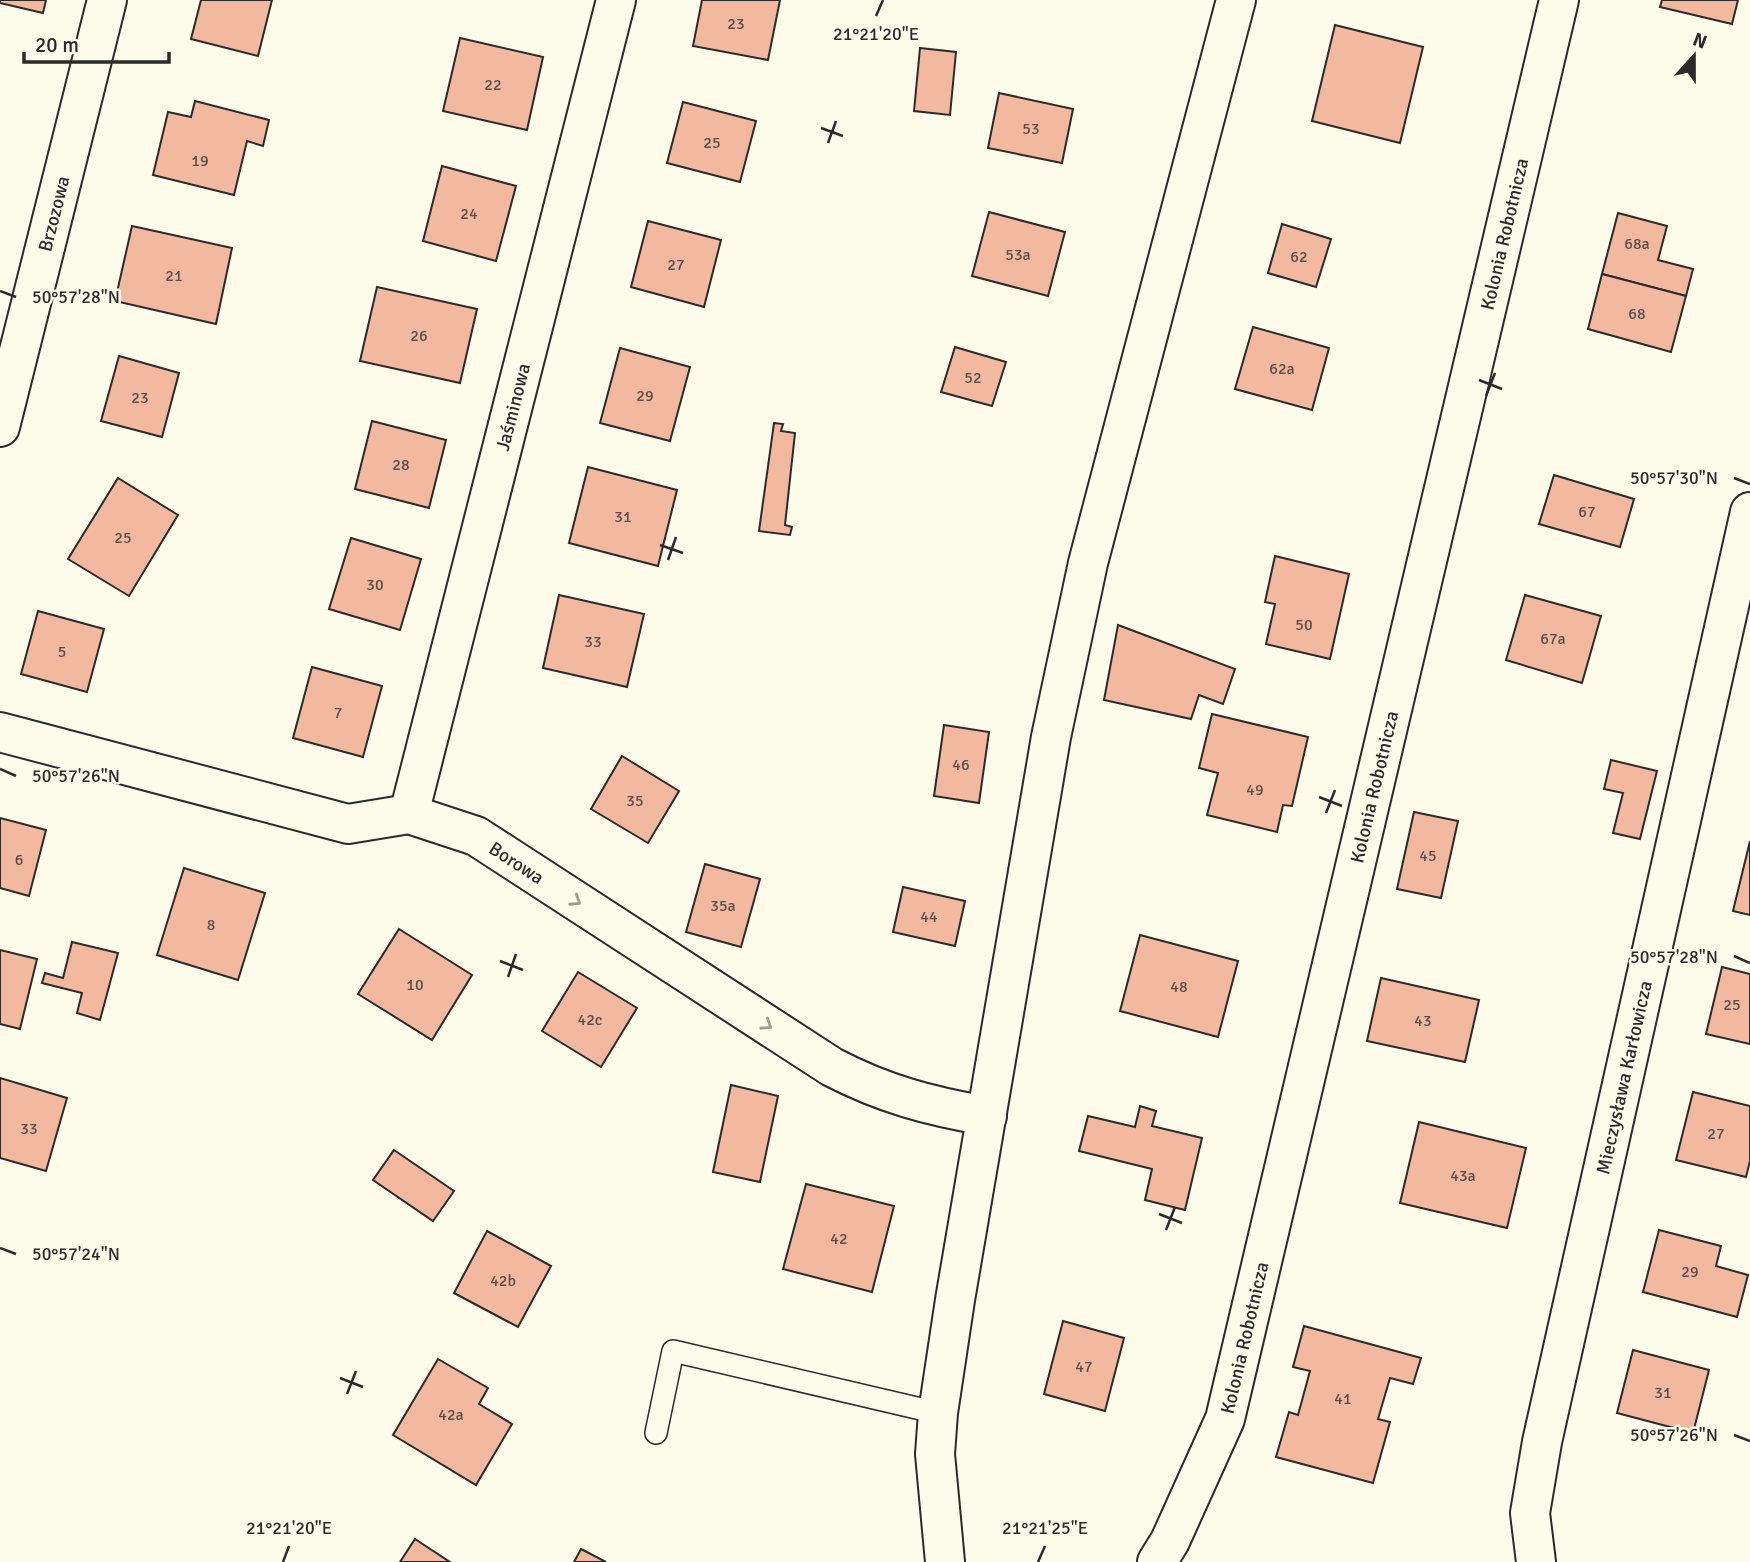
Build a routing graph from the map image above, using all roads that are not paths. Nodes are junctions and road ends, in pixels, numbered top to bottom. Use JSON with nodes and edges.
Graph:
{"nodes":[{"id":1,"x":107,"y":0,"type":"edge"},
{"id":2,"x":616,"y":0,"type":"edge"},
{"id":3,"x":1236,"y":0,"type":"edge"},
{"id":4,"x":1559,"y":0,"type":"edge"},
{"id":5,"x":0,"y":427,"type":"edge"},
{"id":6,"x":1750,"y":512,"type":"edge"},
{"id":7,"x":0,"y":732,"type":"edge"},
{"id":8,"x":409,"y":814,"type":"junction"},
{"id":9,"x":987,"y":1116,"type":"junction"},
{"id":10,"x":938,"y":1413,"type":"junction"},
{"id":11,"x":656,"y":1433,"type":"dead end"},
{"id":12,"x":945,"y":1562,"type":"edge"},
{"id":13,"x":1157,"y":1562,"type":"edge"},
{"id":14,"x":1536,"y":1562,"type":"edge"}],
"edges":[{"from":1,"to":5,"type":"street","name":"Brzozowa"},
{"from":2,"to":8,"type":"street","name":"Jaśminowa"},
{"from":3,"to":9,"type":"street"},
{"from":4,"to":13,"type":"street","name":"Kolonia Robotnicza"},
{"from":6,"to":14,"type":"street","name":"Mieczysława Karłowicza"},
{"from":7,"to":8,"type":"street","name":"Borowa"},
{"from":8,"to":9,"type":"street","name":"Borowa","one_way":true},
{"from":9,"to":10,"type":"street"},
{"from":10,"to":11,"type":"lane"},
{"from":10,"to":12,"type":"street"}]}
